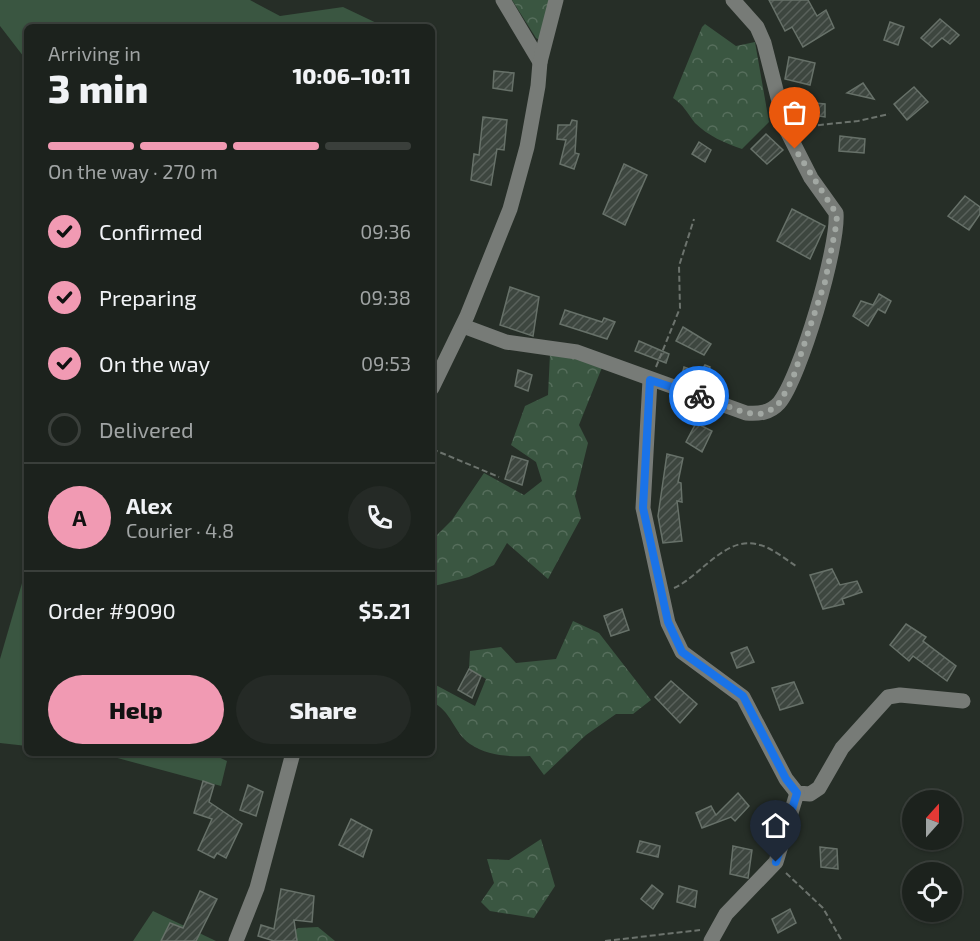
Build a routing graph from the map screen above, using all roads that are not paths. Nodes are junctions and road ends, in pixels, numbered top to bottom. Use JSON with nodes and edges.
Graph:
{"nodes":[{"id":1,"x":503,"y":0,"type":"edge"},
{"id":2,"x":556,"y":0,"type":"edge"},
{"id":3,"x":733,"y":0,"type":"edge"},
{"id":4,"x":540,"y":62,"type":"junction"},
{"id":5,"x":463,"y":326,"type":"junction"},
{"id":6,"x":650,"y":380,"type":"junction"},
{"id":7,"x":435,"y":382,"type":"edge"},
{"id":8,"x":963,"y":700,"type":"dead end"},
{"id":9,"x":292,"y":756,"type":"edge"},
{"id":10,"x":797,"y":793,"type":"junction"},
{"id":11,"x":714,"y":935,"type":"edge"},
{"id":12,"x":236,"y":941,"type":"edge"}],
"edges":[{"from":1,"to":4,"type":"street"},
{"from":2,"to":4,"type":"street"},
{"from":3,"to":6,"type":"street"},
{"from":4,"to":5,"type":"street"},
{"from":5,"to":6,"type":"street"},
{"from":5,"to":7,"type":"street"},
{"from":6,"to":10,"type":"street"},
{"from":8,"to":10,"type":"street"},
{"from":9,"to":12,"type":"street"},
{"from":10,"to":11,"type":"street"}]}
